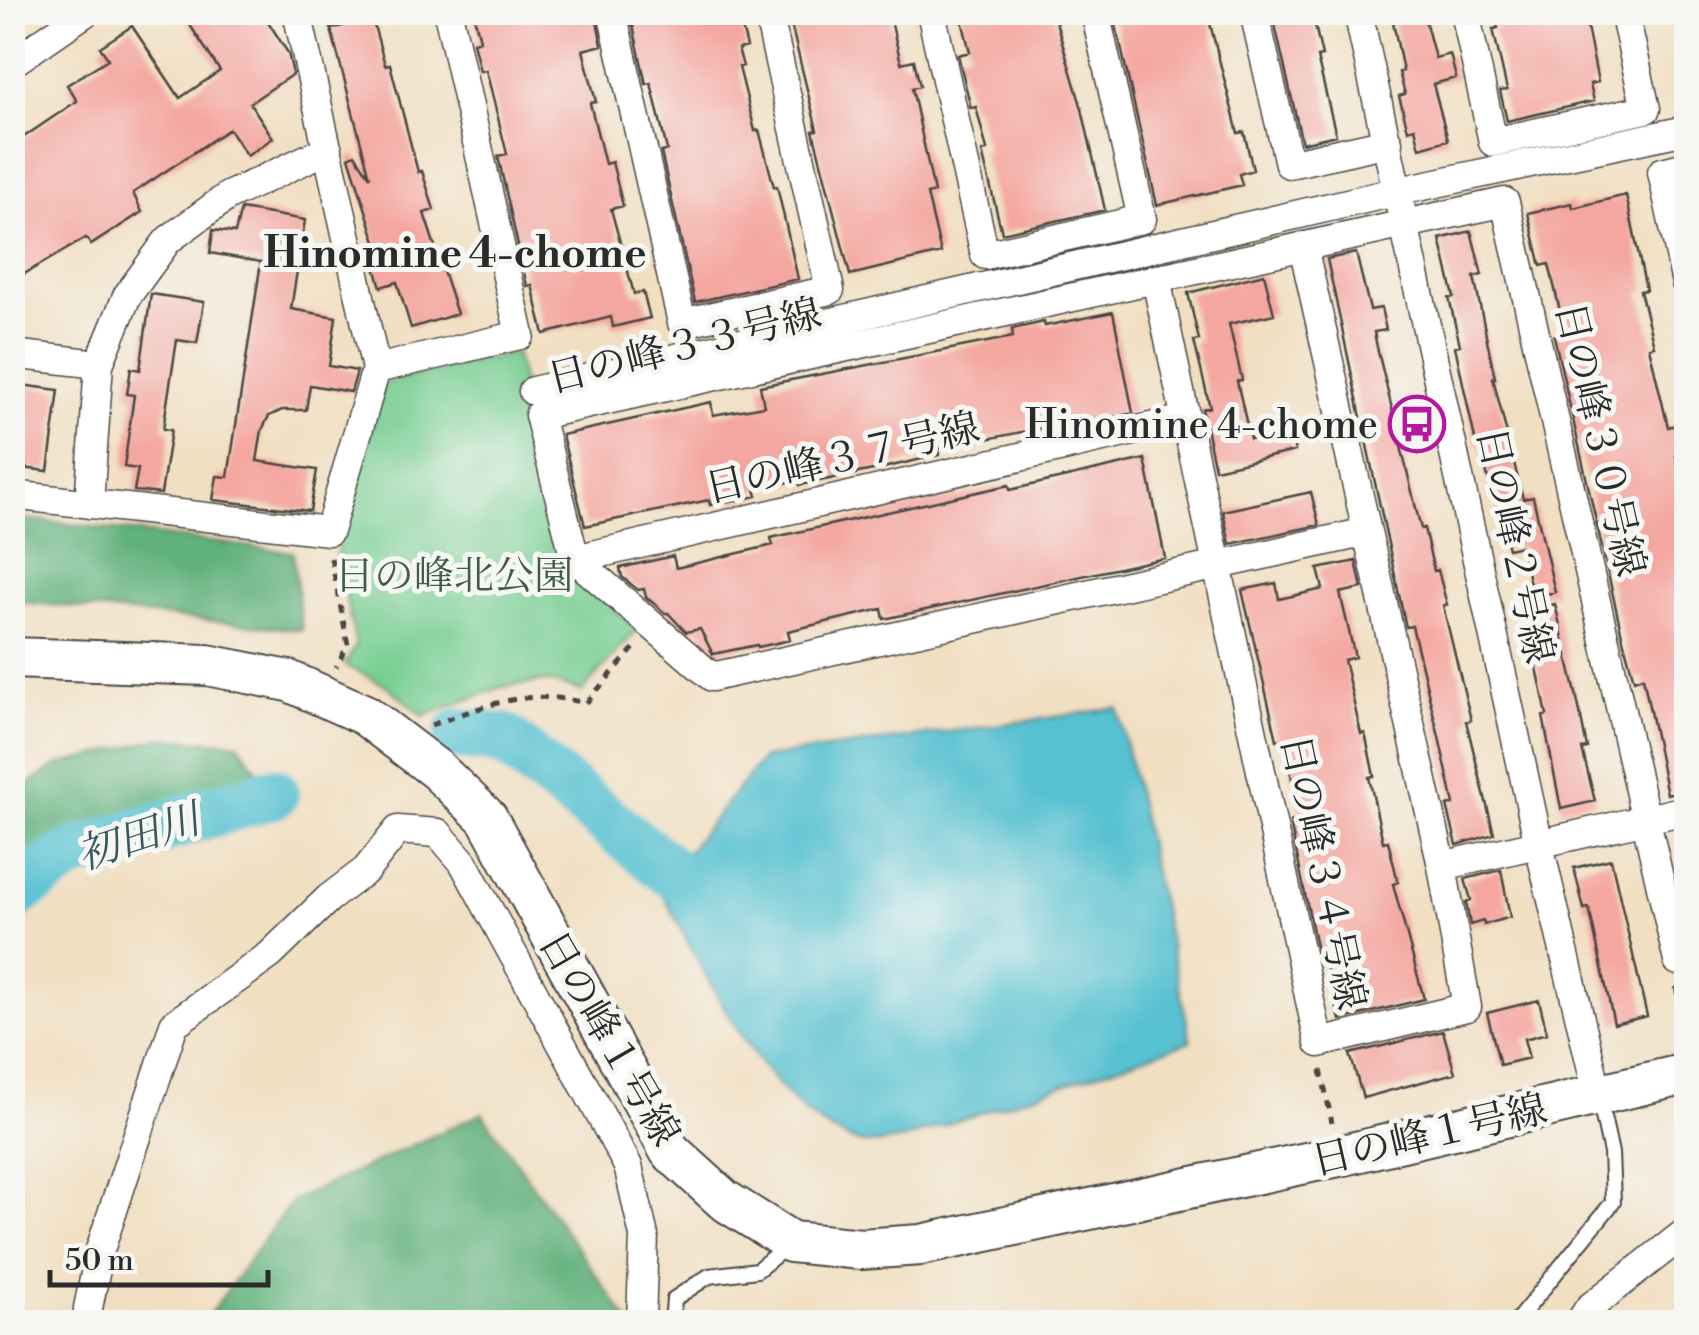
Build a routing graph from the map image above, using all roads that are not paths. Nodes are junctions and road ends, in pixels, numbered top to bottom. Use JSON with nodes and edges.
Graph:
{"nodes":[{"id":1,"x":86,"y":12,"type":"edge"},
{"id":2,"x":297,"y":12,"type":"edge"},
{"id":3,"x":448,"y":12,"type":"edge"},
{"id":4,"x":612,"y":12,"type":"edge"},
{"id":5,"x":768,"y":12,"type":"edge"},
{"id":6,"x":931,"y":12,"type":"edge"},
{"id":7,"x":1094,"y":12,"type":"edge"},
{"id":8,"x":1254,"y":12,"type":"edge"},
{"id":9,"x":1358,"y":12,"type":"edge"},
{"id":10,"x":1465,"y":12,"type":"edge"},
{"id":11,"x":1624,"y":12,"type":"edge"},
{"id":12,"x":12,"y":63,"type":"edge"},
{"id":13,"x":1686,"y":130,"type":"edge"},
{"id":14,"x":1388,"y":142,"type":"junction"},
{"id":15,"x":328,"y":149,"type":"junction"},
{"id":16,"x":1686,"y":166,"type":"edge"},
{"id":17,"x":1399,"y":192,"type":"junction"},
{"id":18,"x":1406,"y":224,"type":"junction"},
{"id":19,"x":1302,"y":246,"type":"junction"},
{"id":20,"x":1156,"y":279,"type":"junction"},
{"id":21,"x":1686,"y":283,"type":"edge"},
{"id":22,"x":12,"y":354,"type":"edge"},
{"id":23,"x":99,"y":364,"type":"junction"},
{"id":24,"x":376,"y":369,"type":"junction"},
{"id":25,"x":533,"y":390,"type":"dead end"},
{"id":26,"x":1186,"y":420,"type":"junction"},
{"id":27,"x":12,"y":495,"type":"edge"},
{"id":28,"x":89,"y":504,"type":"junction"},
{"id":29,"x":1366,"y":532,"type":"junction"},
{"id":30,"x":574,"y":559,"type":"junction"},
{"id":31,"x":1217,"y":564,"type":"junction"},
{"id":32,"x":12,"y":658,"type":"edge"},
{"id":33,"x":1686,"y":810,"type":"edge"},
{"id":34,"x":1646,"y":819,"type":"junction"},
{"id":35,"x":1539,"y":845,"type":"junction"},
{"id":36,"x":1442,"y":866,"type":"junction"},
{"id":37,"x":1682,"y":960,"type":"edge"},
{"id":38,"x":1686,"y":1074,"type":"edge"},
{"id":39,"x":1598,"y":1094,"type":"junction"},
{"id":40,"x":1686,"y":1232,"type":"edge"},
{"id":41,"x":791,"y":1242,"type":"junction"},
{"id":42,"x":88,"y":1322,"type":"edge"},
{"id":43,"x":640,"y":1322,"type":"edge"},
{"id":44,"x":672,"y":1322,"type":"edge"},
{"id":45,"x":1516,"y":1322,"type":"edge"},
{"id":46,"x":1580,"y":1322,"type":"edge"}],
"edges":[{"from":1,"to":12,"type":"street"},
{"from":2,"to":15,"type":"street"},
{"from":3,"to":24,"type":"street"},
{"from":4,"to":5,"type":"street"},
{"from":6,"to":7,"type":"street"},
{"from":8,"to":14,"type":"street"},
{"from":9,"to":14,"type":"street","name":"日の峰２号線"},
{"from":10,"to":11,"type":"street"},
{"from":13,"to":17,"type":"street"},
{"from":14,"to":17,"type":"street","name":"日の峰２号線"},
{"from":15,"to":23,"type":"street"},
{"from":15,"to":24,"type":"street"},
{"from":16,"to":21,"type":"street"},
{"from":17,"to":18,"type":"street","name":"日の峰２号線"},
{"from":17,"to":25,"type":"street"},
{"from":18,"to":19,"type":"street","name":"日の峰３３号線"},
{"from":18,"to":34,"type":"street","name":"日の峰３０号線"},
{"from":18,"to":35,"type":"street","name":"日の峰２号線"},
{"from":19,"to":20,"type":"street","name":"日の峰３３号線"},
{"from":19,"to":29,"type":"street","name":"日の峰３４号線"},
{"from":20,"to":26,"type":"street","name":"日の峰３４号線"},
{"from":20,"to":30,"type":"street","name":"日の峰３３号線"},
{"from":22,"to":23,"type":"street"},
{"from":23,"to":28,"type":"street"},
{"from":24,"to":28,"type":"street"},
{"from":26,"to":30,"type":"street","name":"日の峰３７号線"},
{"from":26,"to":31,"type":"street","name":"日の峰３４号線"},
{"from":27,"to":28,"type":"street"},
{"from":29,"to":31,"type":"street"},
{"from":29,"to":36,"type":"street","name":"日の峰３４号線"},
{"from":30,"to":31,"type":"street"},
{"from":31,"to":36,"type":"street","name":"日の峰３４号線"},
{"from":32,"to":41,"type":"street","name":"日の峰１号線"},
{"from":33,"to":34,"type":"street"},
{"from":34,"to":35,"type":"street"},
{"from":34,"to":37,"type":"street","name":"日の峰３０号線"},
{"from":35,"to":36,"type":"street"},
{"from":35,"to":39,"type":"street","name":"日の峰２号線"},
{"from":38,"to":39,"type":"street","name":"日の峰１号線"},
{"from":39,"to":41,"type":"street","name":"日の峰１号線"},
{"from":39,"to":45,"type":"lane"},
{"from":40,"to":46,"type":"street"},
{"from":41,"to":44,"type":"lane"},
{"from":42,"to":43,"type":"street"}]}
